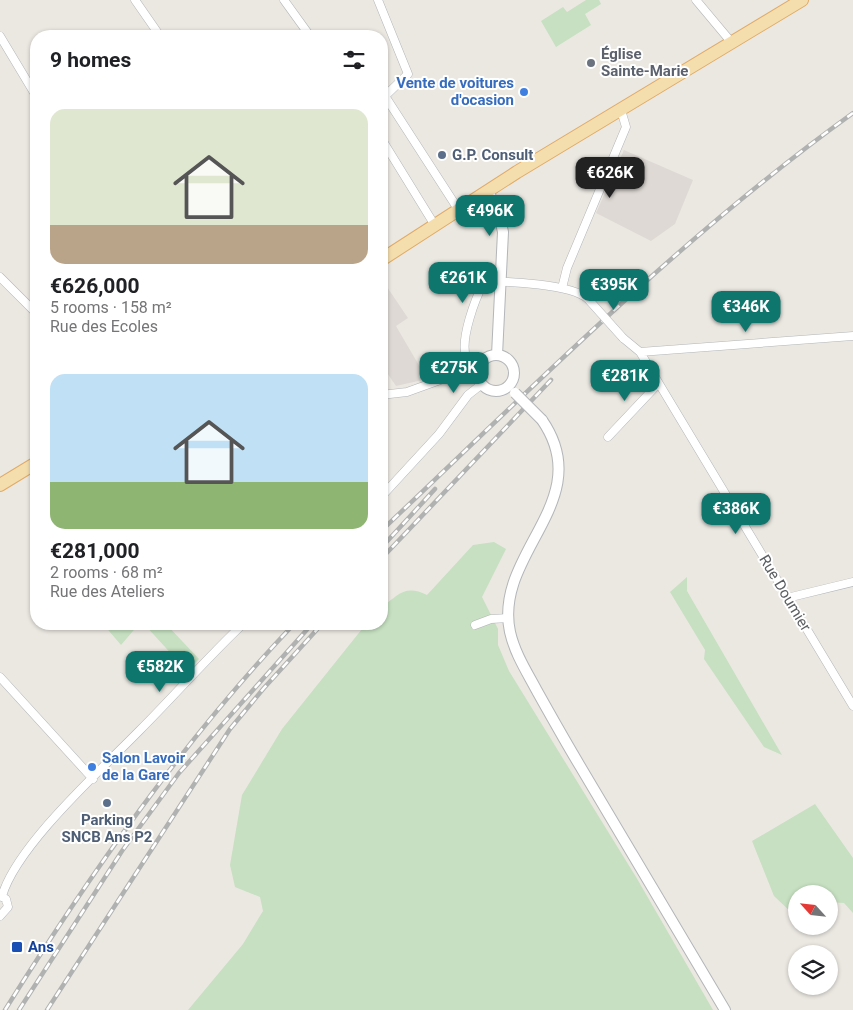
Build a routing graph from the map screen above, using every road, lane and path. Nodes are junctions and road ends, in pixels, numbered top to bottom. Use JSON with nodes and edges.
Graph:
{"nodes":[{"id":1,"x":135,"y":0,"type":"edge"},
{"id":2,"x":284,"y":0,"type":"edge"},
{"id":3,"x":378,"y":0,"type":"edge"},
{"id":4,"x":696,"y":0,"type":"edge"},
{"id":5,"x":802,"y":0,"type":"edge"},
{"id":6,"x":156,"y":30,"type":"edge"},
{"id":7,"x":306,"y":30,"type":"edge"},
{"id":8,"x":0,"y":36,"type":"edge"},
{"id":9,"x":732,"y":43,"type":"junction"},
{"id":10,"x":30,"y":86,"type":"edge"},
{"id":11,"x":388,"y":93,"type":"edge"},
{"id":12,"x":388,"y":105,"type":"edge"},
{"id":13,"x":621,"y":110,"type":"junction"},
{"id":14,"x":388,"y":149,"type":"edge"},
{"id":15,"x":488,"y":191,"type":"junction"},
{"id":16,"x":458,"y":209,"type":"junction"},
{"id":17,"x":434,"y":224,"type":"junction"},
{"id":18,"x":388,"y":246,"type":"edge"},
{"id":19,"x":388,"y":256,"type":"edge"},
{"id":20,"x":0,"y":277,"type":"edge"},
{"id":21,"x":501,"y":281,"type":"junction"},
{"id":22,"x":562,"y":288,"type":"junction"},
{"id":23,"x":30,"y":307,"type":"edge"},
{"id":24,"x":853,"y":336,"type":"edge"},
{"id":25,"x":640,"y":352,"type":"junction"},
{"id":26,"x":497,"y":355,"type":"junction"},
{"id":27,"x":466,"y":357,"type":"junction"},
{"id":28,"x":480,"y":364,"type":"junction"},
{"id":29,"x":482,"y":384,"type":"junction"},
{"id":30,"x":658,"y":384,"type":"junction"},
{"id":31,"x":512,"y":389,"type":"junction"},
{"id":32,"x":388,"y":394,"type":"edge"},
{"id":33,"x":608,"y":436,"type":"dead end"},
{"id":34,"x":30,"y":467,"type":"edge"},
{"id":35,"x":30,"y":476,"type":"edge"},
{"id":36,"x":0,"y":485,"type":"edge"},
{"id":37,"x":388,"y":489,"type":"edge"},
{"id":38,"x":0,"y":494,"type":"edge"},
{"id":39,"x":853,"y":582,"type":"edge"},
{"id":40,"x":788,"y":598,"type":"junction"},
{"id":41,"x":509,"y":618,"type":"junction"},
{"id":42,"x":475,"y":625,"type":"dead end"},
{"id":43,"x":236,"y":630,"type":"edge"},
{"id":44,"x":0,"y":677,"type":"edge"},
{"id":45,"x":853,"y":706,"type":"edge"},
{"id":46,"x":93,"y":779,"type":"junction"},
{"id":47,"x":1,"y":896,"type":"edge"},
{"id":48,"x":0,"y":916,"type":"edge"},
{"id":49,"x":725,"y":1010,"type":"edge"}],
"edges":[{"from":1,"to":6,"type":"street"},
{"from":2,"to":7,"type":"street"},
{"from":3,"to":11,"type":"street"},
{"from":4,"to":9,"type":"street"},
{"from":5,"to":9,"type":"main road"},
{"from":8,"to":10,"type":"street"},
{"from":9,"to":13,"type":"main road"},
{"from":12,"to":16,"type":"street"},
{"from":13,"to":15,"type":"main road"},
{"from":13,"to":22,"type":"street"},
{"from":14,"to":17,"type":"street"},
{"from":15,"to":16,"type":"main road"},
{"from":15,"to":21,"type":"street"},
{"from":16,"to":17,"type":"main road"},
{"from":17,"to":18,"type":"main road"},
{"from":17,"to":19,"type":"main road"},
{"from":20,"to":23,"type":"street"},
{"from":21,"to":22,"type":"street"},
{"from":21,"to":26,"type":"street"},
{"from":21,"to":27,"type":"street"},
{"from":22,"to":25,"type":"street","bridge":true},
{"from":24,"to":25,"type":"street"},
{"from":25,"to":30,"type":"street","name":"Rue Doumier"},
{"from":26,"to":28,"type":"street"},
{"from":26,"to":31,"type":"street"},
{"from":27,"to":28,"type":"street"},
{"from":27,"to":32,"type":"street"},
{"from":28,"to":29,"type":"street"},
{"from":29,"to":31,"type":"street"},
{"from":29,"to":37,"type":"street"},
{"from":30,"to":33,"type":"street"},
{"from":30,"to":40,"type":"street","name":"Rue Doumier"},
{"from":31,"to":41,"type":"street","bridge":true},
{"from":34,"to":36,"type":"main road"},
{"from":35,"to":38,"type":"main road"},
{"from":39,"to":40,"type":"street"},
{"from":40,"to":45,"type":"street","name":"Rue Doumier"},
{"from":41,"to":42,"type":"street"},
{"from":41,"to":49,"type":"street"},
{"from":43,"to":46,"type":"street"},
{"from":44,"to":46,"type":"street"},
{"from":46,"to":47,"type":"street"},
{"from":47,"to":48,"type":"street"}]}
